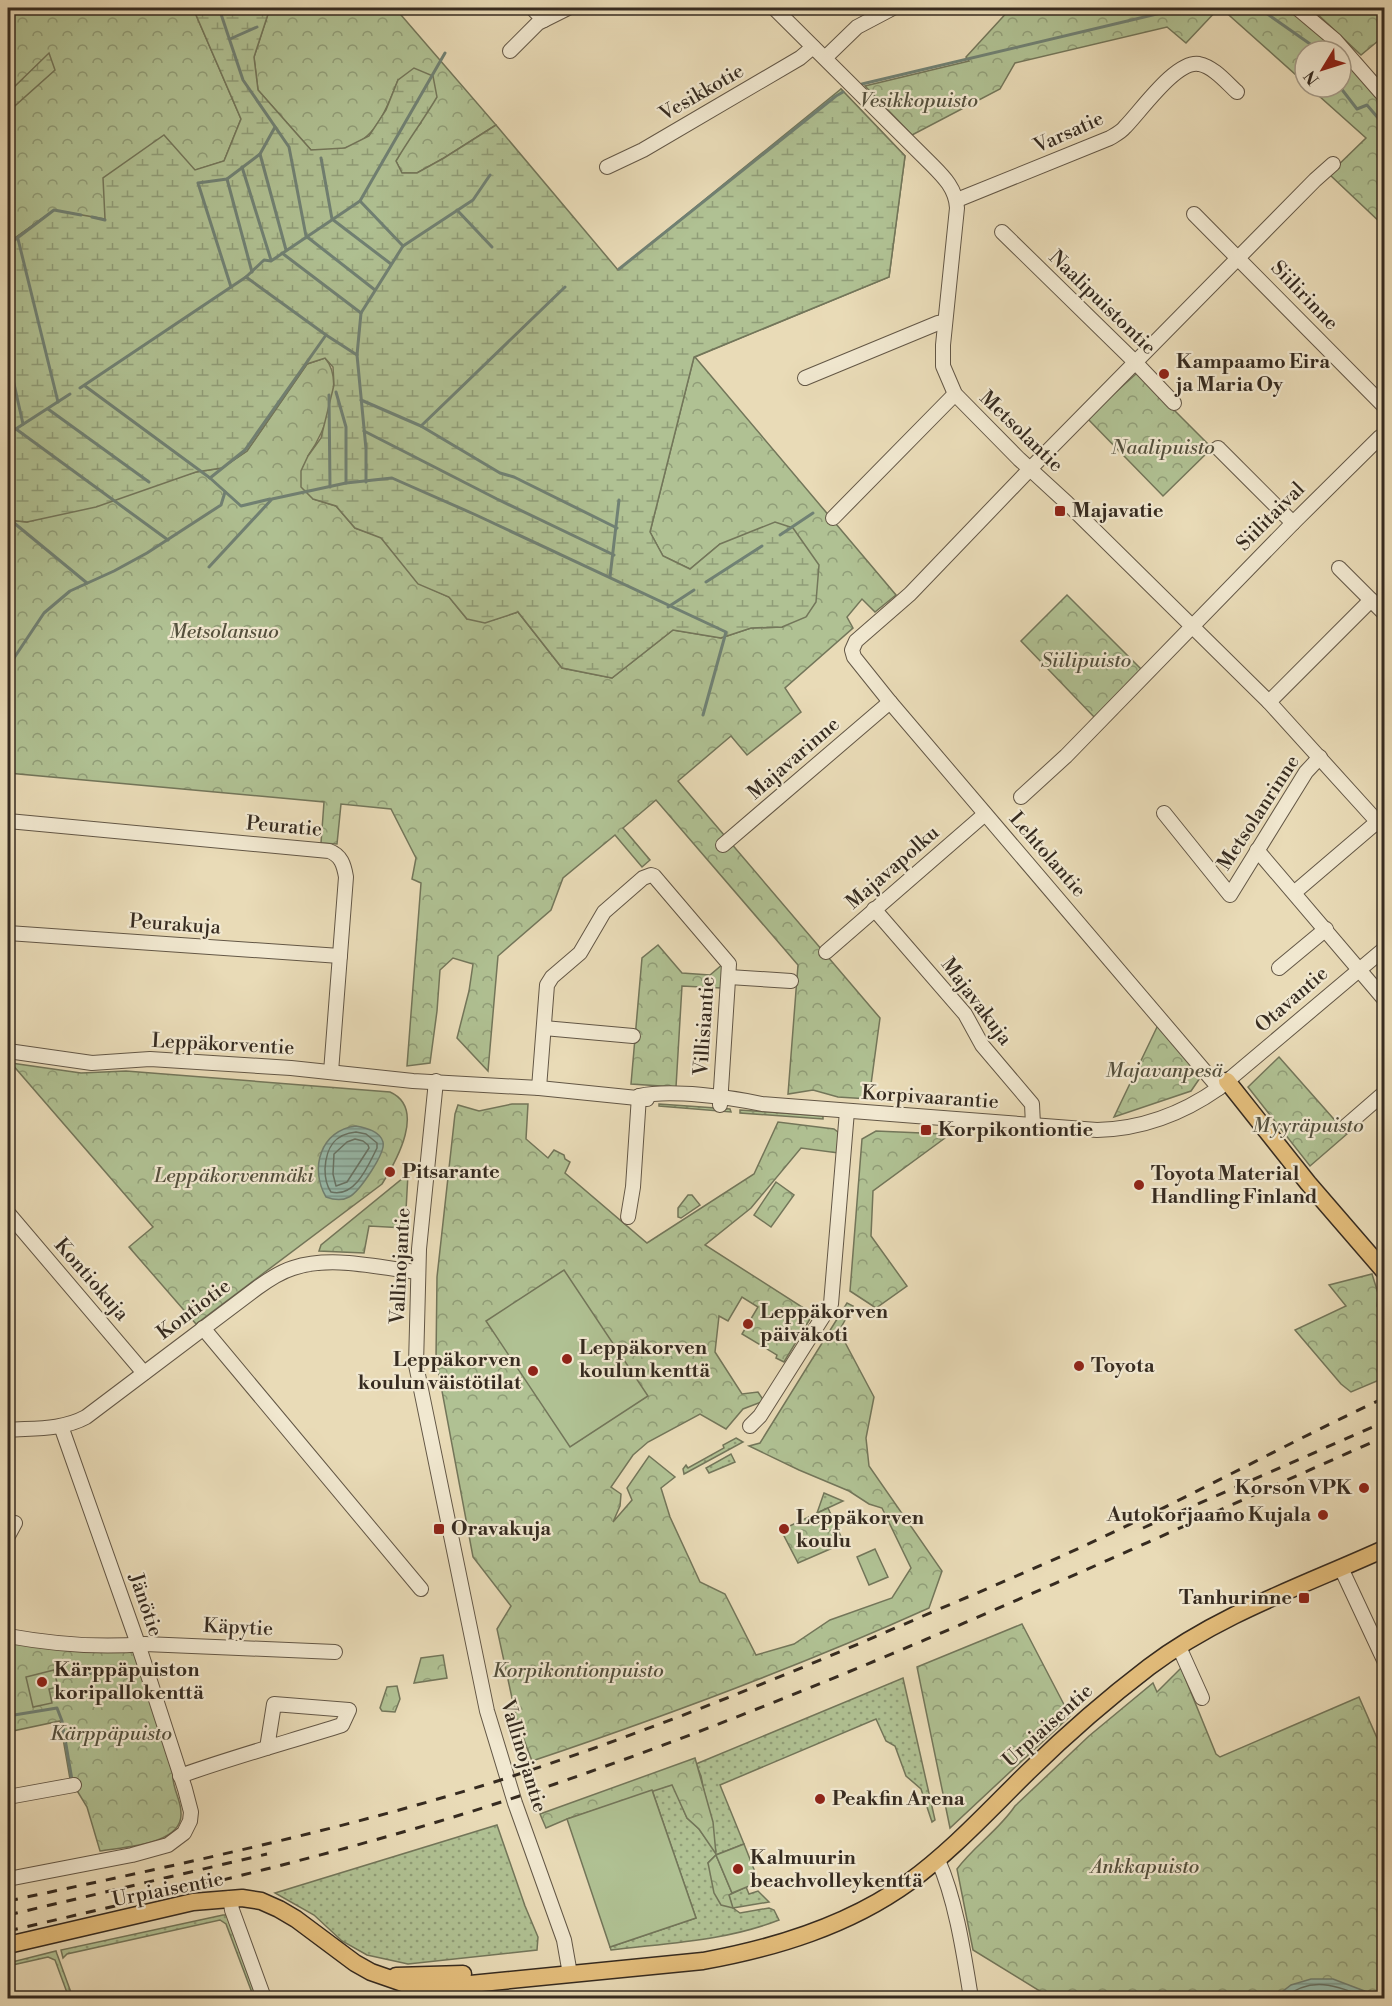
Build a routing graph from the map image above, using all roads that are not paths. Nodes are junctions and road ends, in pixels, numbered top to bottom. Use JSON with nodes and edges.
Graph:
{"nodes":[{"id":1,"x":532,"y":8,"type":"edge"},
{"id":2,"x":568,"y":8,"type":"edge"},
{"id":3,"x":774,"y":8,"type":"edge"},
{"id":4,"x":893,"y":8,"type":"edge"},
{"id":5,"x":1297,"y":8,"type":"edge"},
{"id":6,"x":544,"y":20,"type":"junction"},
{"id":7,"x":813,"y":47,"type":"junction"},
{"id":8,"x":510,"y":51,"type":"dead end"},
{"id":9,"x":825,"y":58,"type":"junction"},
{"id":10,"x":1237,"y":92,"type":"dead end"},
{"id":11,"x":1384,"y":96,"type":"edge"},
{"id":12,"x":1333,"y":164,"type":"dead end"},
{"id":13,"x":606,"y":167,"type":"dead end"},
{"id":14,"x":957,"y":200,"type":"junction"},
{"id":15,"x":1194,"y":214,"type":"dead end"},
{"id":16,"x":1002,"y":232,"type":"dead end"},
{"id":17,"x":1239,"y":258,"type":"junction"},
{"id":18,"x":945,"y":322,"type":"junction"},
{"id":19,"x":1136,"y":362,"type":"junction"},
{"id":20,"x":806,"y":378,"type":"dead end"},
{"id":21,"x":955,"y":394,"type":"junction"},
{"id":22,"x":1174,"y":403,"type":"dead end"},
{"id":23,"x":1384,"y":406,"type":"edge"},
{"id":24,"x":1382,"y":434,"type":"edge"},
{"id":25,"x":1218,"y":448,"type":"dead end"},
{"id":26,"x":1030,"y":469,"type":"junction"},
{"id":27,"x":833,"y":518,"type":"dead end"},
{"id":28,"x":1293,"y":523,"type":"junction"},
{"id":29,"x":1339,"y":568,"type":"dead end"},
{"id":30,"x":1371,"y":600,"type":"junction"},
{"id":31,"x":1384,"y":613,"type":"edge"},
{"id":32,"x":1192,"y":626,"type":"junction"},
{"id":33,"x":890,"y":702,"type":"junction"},
{"id":34,"x":1269,"y":702,"type":"junction"},
{"id":35,"x":1320,"y":757,"type":"junction"},
{"id":36,"x":1021,"y":796,"type":"dead end"},
{"id":37,"x":1164,"y":813,"type":"dead end"},
{"id":38,"x":985,"y":814,"type":"junction"},
{"id":39,"x":8,"y":821,"type":"edge"},
{"id":40,"x":1381,"y":826,"type":"edge"},
{"id":41,"x":723,"y":845,"type":"dead end"},
{"id":42,"x":1257,"y":850,"type":"junction"},
{"id":43,"x":1295,"y":892,"type":"junction"},
{"id":44,"x":874,"y":909,"type":"junction"},
{"id":45,"x":1326,"y":928,"type":"junction"},
{"id":46,"x":8,"y":933,"type":"edge"},
{"id":47,"x":1384,"y":949,"type":"edge"},
{"id":48,"x":826,"y":952,"type":"dead end"},
{"id":49,"x":340,"y":956,"type":"junction"},
{"id":50,"x":1279,"y":968,"type":"dead end"},
{"id":51,"x":1360,"y":969,"type":"junction"},
{"id":52,"x":729,"y":977,"type":"junction"},
{"id":53,"x":791,"y":981,"type":"dead end"},
{"id":54,"x":1384,"y":999,"type":"edge"},
{"id":55,"x":544,"y":1028,"type":"junction"},
{"id":56,"x":633,"y":1036,"type":"dead end"},
{"id":57,"x":8,"y":1051,"type":"edge"},
{"id":58,"x":331,"y":1072,"type":"junction"},
{"id":59,"x":436,"y":1081,"type":"junction"},
{"id":60,"x":1223,"y":1085,"type":"junction"},
{"id":61,"x":539,"y":1088,"type":"junction"},
{"id":62,"x":1384,"y":1093,"type":"edge"},
{"id":63,"x":639,"y":1096,"type":"junction"},
{"id":64,"x":720,"y":1102,"type":"junction"},
{"id":65,"x":847,"y":1111,"type":"junction"},
{"id":66,"x":1033,"y":1125,"type":"junction"},
{"id":67,"x":1346,"y":1126,"type":"dead end"},
{"id":68,"x":8,"y":1213,"type":"edge"},
{"id":69,"x":628,"y":1217,"type":"dead end"},
{"id":70,"x":1384,"y":1271,"type":"edge"},
{"id":71,"x":418,"y":1272,"type":"junction"},
{"id":72,"x":203,"y":1328,"type":"junction"},
{"id":73,"x":144,"y":1372,"type":"junction"},
{"id":74,"x":61,"y":1426,"type":"junction"},
{"id":75,"x":750,"y":1426,"type":"dead end"},
{"id":76,"x":8,"y":1430,"type":"edge"},
{"id":77,"x":15,"y":1524,"type":"dead end"},
{"id":78,"x":8,"y":1536,"type":"edge"},
{"id":79,"x":1384,"y":1549,"type":"edge"},
{"id":80,"x":1341,"y":1568,"type":"junction"},
{"id":81,"x":421,"y":1589,"type":"dead end"},
{"id":82,"x":8,"y":1636,"type":"edge"},
{"id":83,"x":138,"y":1644,"type":"junction"},
{"id":84,"x":1179,"y":1647,"type":"junction"},
{"id":85,"x":335,"y":1652,"type":"dead end"},
{"id":86,"x":1384,"y":1660,"type":"edge"},
{"id":87,"x":1202,"y":1698,"type":"dead end"},
{"id":88,"x":267,"y":1748,"type":"junction"},
{"id":89,"x":180,"y":1776,"type":"junction"},
{"id":90,"x":74,"y":1785,"type":"dead end"},
{"id":91,"x":8,"y":1797,"type":"edge"},
{"id":92,"x":938,"y":1860,"type":"junction"},
{"id":93,"x":8,"y":1879,"type":"edge"},
{"id":94,"x":230,"y":1898,"type":"junction"},
{"id":95,"x":8,"y":1945,"type":"edge"},
{"id":96,"x":569,"y":1969,"type":"junction"},
{"id":97,"x":264,"y":1998,"type":"edge"},
{"id":98,"x":971,"y":1998,"type":"edge"}],
"edges":[{"from":1,"to":6,"type":"street"},
{"from":2,"to":6,"type":"street"},
{"from":3,"to":7,"type":"street"},
{"from":4,"to":9,"type":"street"},
{"from":5,"to":11,"type":"street"},
{"from":6,"to":8,"type":"street"},
{"from":7,"to":9,"type":"street"},
{"from":7,"to":13,"type":"street","name":"Vesikkotie"},
{"from":9,"to":14,"type":"street"},
{"from":10,"to":14,"type":"street","name":"Varsatie"},
{"from":12,"to":17,"type":"street"},
{"from":14,"to":18,"type":"street","name":"Metsolantie"},
{"from":15,"to":17,"type":"street","name":"Siilirinne"},
{"from":16,"to":19,"type":"street","name":"Naalipuistontie"},
{"from":17,"to":19,"type":"street"},
{"from":17,"to":23,"type":"street","name":"Siilirinne"},
{"from":18,"to":20,"type":"street"},
{"from":18,"to":21,"type":"street","name":"Metsolantie"},
{"from":19,"to":22,"type":"street","name":"Naalipuistontie"},
{"from":19,"to":26,"type":"street"},
{"from":21,"to":26,"type":"street","name":"Metsolantie"},
{"from":21,"to":27,"type":"street"},
{"from":24,"to":28,"type":"street","name":"Siilitaival"},
{"from":25,"to":28,"type":"street"},
{"from":26,"to":32,"type":"street","name":"Metsolantie"},
{"from":26,"to":33,"type":"street","name":"Lehtolantie"},
{"from":28,"to":32,"type":"street","name":"Siilitaival"},
{"from":29,"to":30,"type":"street"},
{"from":30,"to":31,"type":"street"},
{"from":30,"to":34,"type":"street"},
{"from":32,"to":34,"type":"street","name":"Metsolantie"},
{"from":32,"to":36,"type":"street","name":"Siilitaival"},
{"from":33,"to":38,"type":"street","name":"Lehtolantie"},
{"from":33,"to":41,"type":"street","name":"Majavarinne"},
{"from":34,"to":35,"type":"street","name":"Metsolantie"},
{"from":35,"to":40,"type":"street","name":"Metsolantie"},
{"from":35,"to":42,"type":"street","name":"Metsolanrinne"},
{"from":37,"to":42,"type":"street","name":"Metsolanrinne"},
{"from":38,"to":44,"type":"street","name":"Majavapolku"},
{"from":38,"to":60,"type":"street","name":"Lehtolantie"},
{"from":39,"to":49,"type":"street","name":"Peuratie"},
{"from":40,"to":43,"type":"street"},
{"from":42,"to":43,"type":"street"},
{"from":43,"to":45,"type":"street"},
{"from":44,"to":48,"type":"street","name":"Majavapolku"},
{"from":44,"to":66,"type":"street","name":"Majavakuja"},
{"from":45,"to":50,"type":"street"},
{"from":45,"to":51,"type":"street"},
{"from":46,"to":49,"type":"street","name":"Peurakuja"},
{"from":47,"to":51,"type":"street","name":"Otavantie"},
{"from":49,"to":58,"type":"street","name":"Peuratie"},
{"from":51,"to":54,"type":"street"},
{"from":51,"to":60,"type":"street","name":"Otavantie"},
{"from":52,"to":53,"type":"street"},
{"from":52,"to":55,"type":"street","name":"Villisiantie"},
{"from":52,"to":64,"type":"street","name":"Villisiantie"},
{"from":55,"to":56,"type":"street"},
{"from":55,"to":61,"type":"street","name":"Villisiantie"},
{"from":57,"to":58,"type":"street","name":"Leppäkorventie"},
{"from":58,"to":59,"type":"street","name":"Leppäkorventie"},
{"from":59,"to":61,"type":"street","name":"Korpivaarantie"},
{"from":59,"to":71,"type":"street","name":"Vallinojantie"},
{"from":60,"to":66,"type":"street","name":"Korpivaarantie"},
{"from":60,"to":70,"type":"main road"},
{"from":61,"to":63,"type":"street","name":"Korpivaarantie"},
{"from":62,"to":67,"type":"street"},
{"from":63,"to":64,"type":"street","name":"Korpivaarantie"},
{"from":63,"to":69,"type":"street"},
{"from":64,"to":65,"type":"street","name":"Korpivaarantie"},
{"from":65,"to":66,"type":"street","name":"Korpivaarantie"},
{"from":65,"to":75,"type":"street"},
{"from":68,"to":73,"type":"street","name":"Kontiokuja"},
{"from":71,"to":72,"type":"street","name":"Kontiotie"},
{"from":71,"to":96,"type":"street","name":"Vallinojantie"},
{"from":72,"to":73,"type":"street","name":"Kontiotie"},
{"from":72,"to":81,"type":"street"},
{"from":73,"to":74,"type":"street","name":"Kontiotie"},
{"from":74,"to":76,"type":"street","name":"Kontiotie"},
{"from":74,"to":83,"type":"street","name":"Jänötie"},
{"from":77,"to":78,"type":"street"},
{"from":79,"to":80,"type":"main road","name":"Urpiaisentie"},
{"from":80,"to":84,"type":"main road","name":"Urpiaisentie"},
{"from":80,"to":86,"type":"street"},
{"from":82,"to":83,"type":"street","name":"Käpytie"},
{"from":83,"to":85,"type":"street","name":"Käpytie"},
{"from":83,"to":89,"type":"street","name":"Jänötie"},
{"from":84,"to":87,"type":"street"},
{"from":84,"to":92,"type":"main road","name":"Urpiaisentie"},
{"from":88,"to":88,"type":"street"},
{"from":88,"to":89,"type":"street"},
{"from":89,"to":93,"type":"street","name":"Jänötie"},
{"from":90,"to":91,"type":"street"},
{"from":92,"to":96,"type":"main road","name":"Urpiaisentie"},
{"from":92,"to":98,"type":"street"},
{"from":94,"to":95,"type":"main road","name":"Urpiaisentie"},
{"from":94,"to":96,"type":"main road","name":"Urpiaisentie"},
{"from":94,"to":97,"type":"street"}]}
